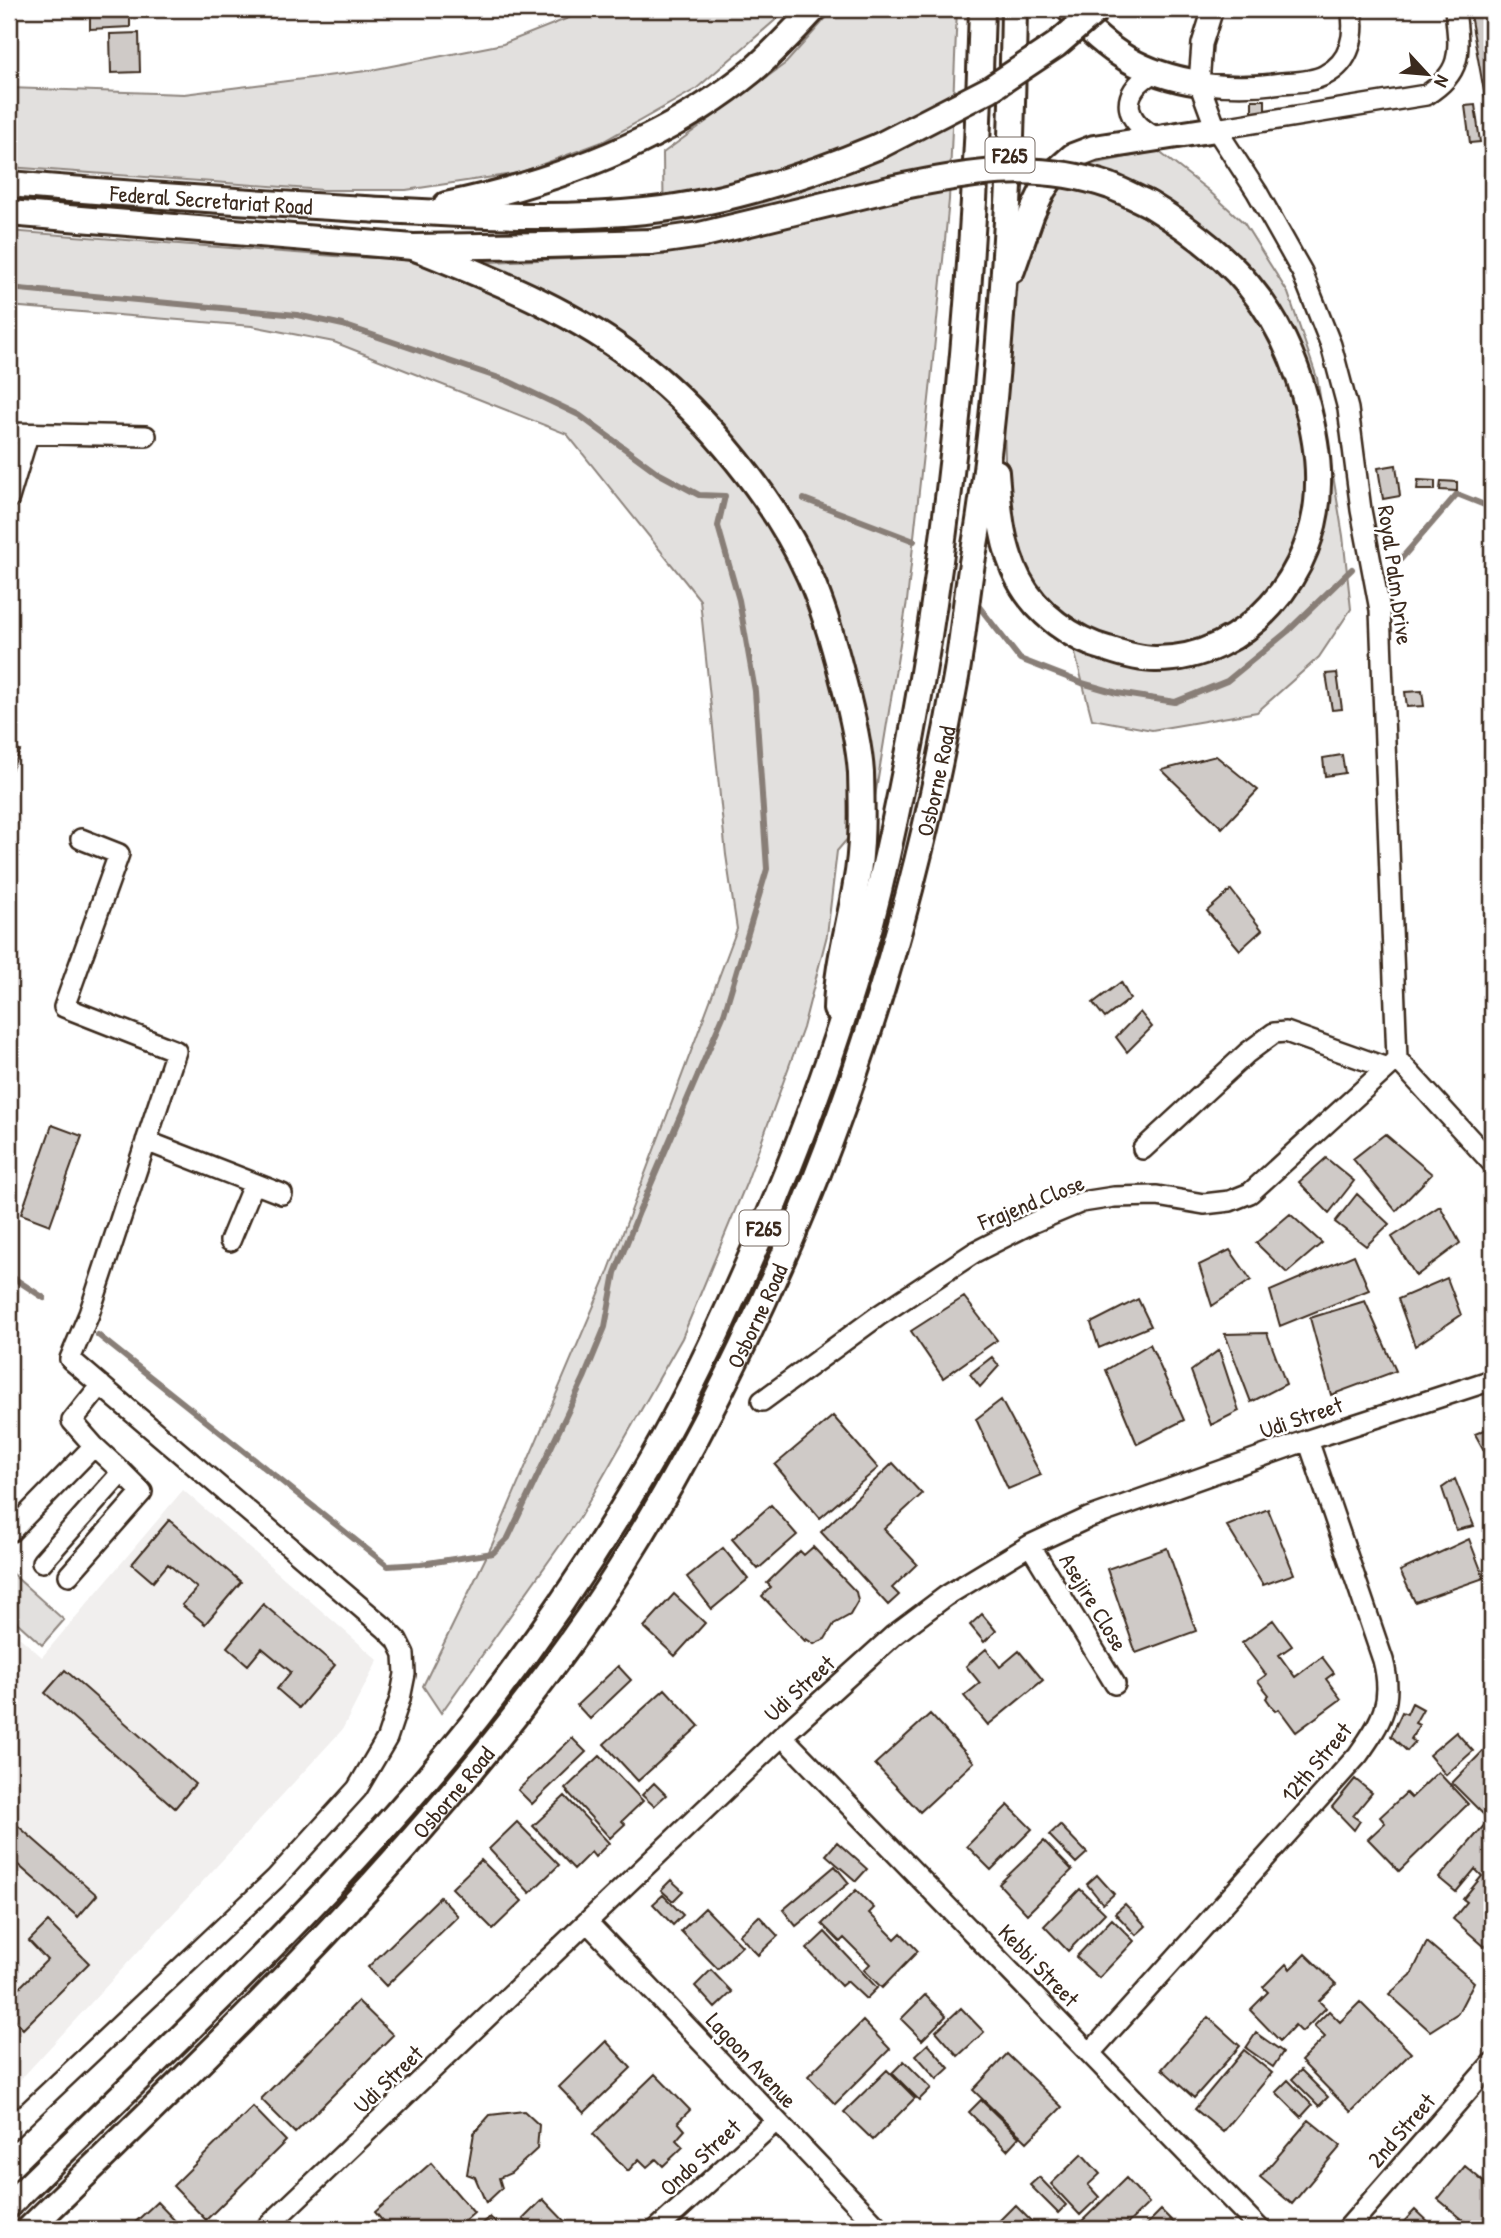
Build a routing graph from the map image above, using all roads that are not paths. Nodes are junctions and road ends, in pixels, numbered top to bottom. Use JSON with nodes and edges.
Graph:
{"nodes":[{"id":1,"x":814,"y":9,"type":"edge"},
{"id":2,"x":982,"y":9,"type":"edge"},
{"id":3,"x":1014,"y":9,"type":"edge"},
{"id":4,"x":1069,"y":9,"type":"edge"},
{"id":5,"x":1098,"y":9,"type":"edge"},
{"id":6,"x":1213,"y":9,"type":"edge"},
{"id":7,"x":1351,"y":9,"type":"edge"},
{"id":8,"x":1455,"y":9,"type":"edge"},
{"id":9,"x":1153,"y":73,"type":"junction"},
{"id":10,"x":1199,"y":83,"type":"junction"},
{"id":11,"x":1268,"y":85,"type":"junction"},
{"id":12,"x":1275,"y":119,"type":"junction"},
{"id":13,"x":1216,"y":130,"type":"junction"},
{"id":14,"x":1160,"y":139,"type":"junction"},
{"id":15,"x":9,"y":184,"type":"edge"},
{"id":16,"x":477,"y":207,"type":"junction"},
{"id":17,"x":9,"y":213,"type":"edge"},
{"id":18,"x":413,"y":247,"type":"junction"},
{"id":19,"x":1001,"y":301,"type":"junction"},
{"id":20,"x":991,"y":412,"type":"junction"},
{"id":21,"x":18,"y":434,"type":"edge"},
{"id":22,"x":146,"y":436,"type":"dead end"},
{"id":23,"x":9,"y":498,"type":"edge"},
{"id":24,"x":81,"y":839,"type":"dead end"},
{"id":25,"x":836,"y":1041,"type":"junction"},
{"id":26,"x":1392,"y":1064,"type":"junction"},
{"id":27,"x":146,"y":1141,"type":"junction"},
{"id":28,"x":1143,"y":1149,"type":"dead end"},
{"id":29,"x":1492,"y":1163,"type":"edge"},
{"id":30,"x":254,"y":1183,"type":"junction"},
{"id":31,"x":282,"y":1194,"type":"dead end"},
{"id":32,"x":230,"y":1241,"type":"dead end"},
{"id":33,"x":1492,"y":1380,"type":"edge"},
{"id":34,"x":101,"y":1385,"type":"junction"},
{"id":35,"x":762,"y":1401,"type":"dead end"},
{"id":36,"x":1308,"y":1440,"type":"junction"},
{"id":37,"x":94,"y":1446,"type":"junction"},
{"id":38,"x":122,"y":1472,"type":"junction"},
{"id":39,"x":11,"y":1531,"type":"dead end"},
{"id":40,"x":1030,"y":1545,"type":"junction"},
{"id":41,"x":42,"y":1562,"type":"dead end"},
{"id":42,"x":69,"y":1575,"type":"dead end"},
{"id":43,"x":1115,"y":1684,"type":"dead end"},
{"id":44,"x":782,"y":1736,"type":"junction"},
{"id":45,"x":588,"y":1923,"type":"junction"},
{"id":46,"x":1090,"y":2053,"type":"junction"},
{"id":47,"x":1492,"y":2063,"type":"edge"},
{"id":48,"x":776,"y":2121,"type":"junction"},
{"id":49,"x":9,"y":2130,"type":"edge"},
{"id":50,"x":9,"y":2205,"type":"edge"},
{"id":51,"x":29,"y":2229,"type":"edge"},
{"id":52,"x":265,"y":2229,"type":"edge"},
{"id":53,"x":657,"y":2229,"type":"edge"},
{"id":54,"x":880,"y":2229,"type":"edge"},
{"id":55,"x":1260,"y":2229,"type":"edge"},
{"id":56,"x":1347,"y":2229,"type":"edge"}],
"edges":[{"from":1,"to":16,"type":"main road"},
{"from":2,"to":25,"type":"main road","name":"Osborne Road","number":"F265"},
{"from":3,"to":19,"type":"main road","name":"Osborne Road","number":"F265"},
{"from":4,"to":9,"type":"main road"},
{"from":5,"to":16,"type":"main road","name":"Federal Secretariat Road","bridge":true},
{"from":6,"to":10,"type":"street"},
{"from":7,"to":11,"type":"street"},
{"from":8,"to":12,"type":"street"},
{"from":9,"to":10,"type":"main road"},
{"from":9,"to":14,"type":"street"},
{"from":10,"to":11,"type":"street"},
{"from":10,"to":13,"type":"street"},
{"from":11,"to":12,"type":"street"},
{"from":12,"to":13,"type":"street"},
{"from":13,"to":14,"type":"main road"},
{"from":13,"to":26,"type":"street","name":"Royal Palm Drive"},
{"from":14,"to":19,"type":"main road"},
{"from":15,"to":16,"type":"main road","name":"Federal Secretariat Road"},
{"from":17,"to":18,"type":"main road","name":"Federal Secretariat Road"},
{"from":18,"to":20,"type":"main road","bridge":true},
{"from":18,"to":25,"type":"main road"},
{"from":19,"to":20,"type":"main road","name":"Osborne Road","number":"F265"},
{"from":20,"to":51,"type":"main road","name":"Osborne Road","number":"F265"},
{"from":21,"to":22,"type":"street"},
{"from":21,"to":23,"type":"street"},
{"from":24,"to":27,"type":"street"},
{"from":25,"to":50,"type":"main road","name":"Osborne Road","number":"F265"},
{"from":26,"to":28,"type":"street"},
{"from":26,"to":29,"type":"street"},
{"from":26,"to":35,"type":"street","name":"Frajend Close"},
{"from":27,"to":30,"type":"street"},
{"from":27,"to":34,"type":"street"},
{"from":30,"to":31,"type":"street"},
{"from":30,"to":32,"type":"street"},
{"from":33,"to":36,"type":"street","name":"Udi Street"},
{"from":34,"to":37,"type":"street"},
{"from":34,"to":49,"type":"street"},
{"from":36,"to":40,"type":"street","name":"Udi Street"},
{"from":36,"to":46,"type":"street","name":"12th Street"},
{"from":37,"to":38,"type":"street"},
{"from":37,"to":39,"type":"street"},
{"from":38,"to":41,"type":"street"},
{"from":38,"to":42,"type":"street"},
{"from":40,"to":43,"type":"street","name":"Asejire Close"},
{"from":40,"to":44,"type":"street","name":"Udi Street"},
{"from":44,"to":45,"type":"street","name":"Udi Street"},
{"from":44,"to":46,"type":"street","name":"Kebbi Street"},
{"from":45,"to":48,"type":"street","name":"Lagoon Avenue"},
{"from":45,"to":52,"type":"street","name":"Udi Street"},
{"from":46,"to":55,"type":"street","name":"Kebbi Street"},
{"from":47,"to":56,"type":"street","name":"2nd Street"},
{"from":48,"to":53,"type":"street","name":"Ondo Street"},
{"from":48,"to":54,"type":"street","name":"Lagoon Avenue"}]}
